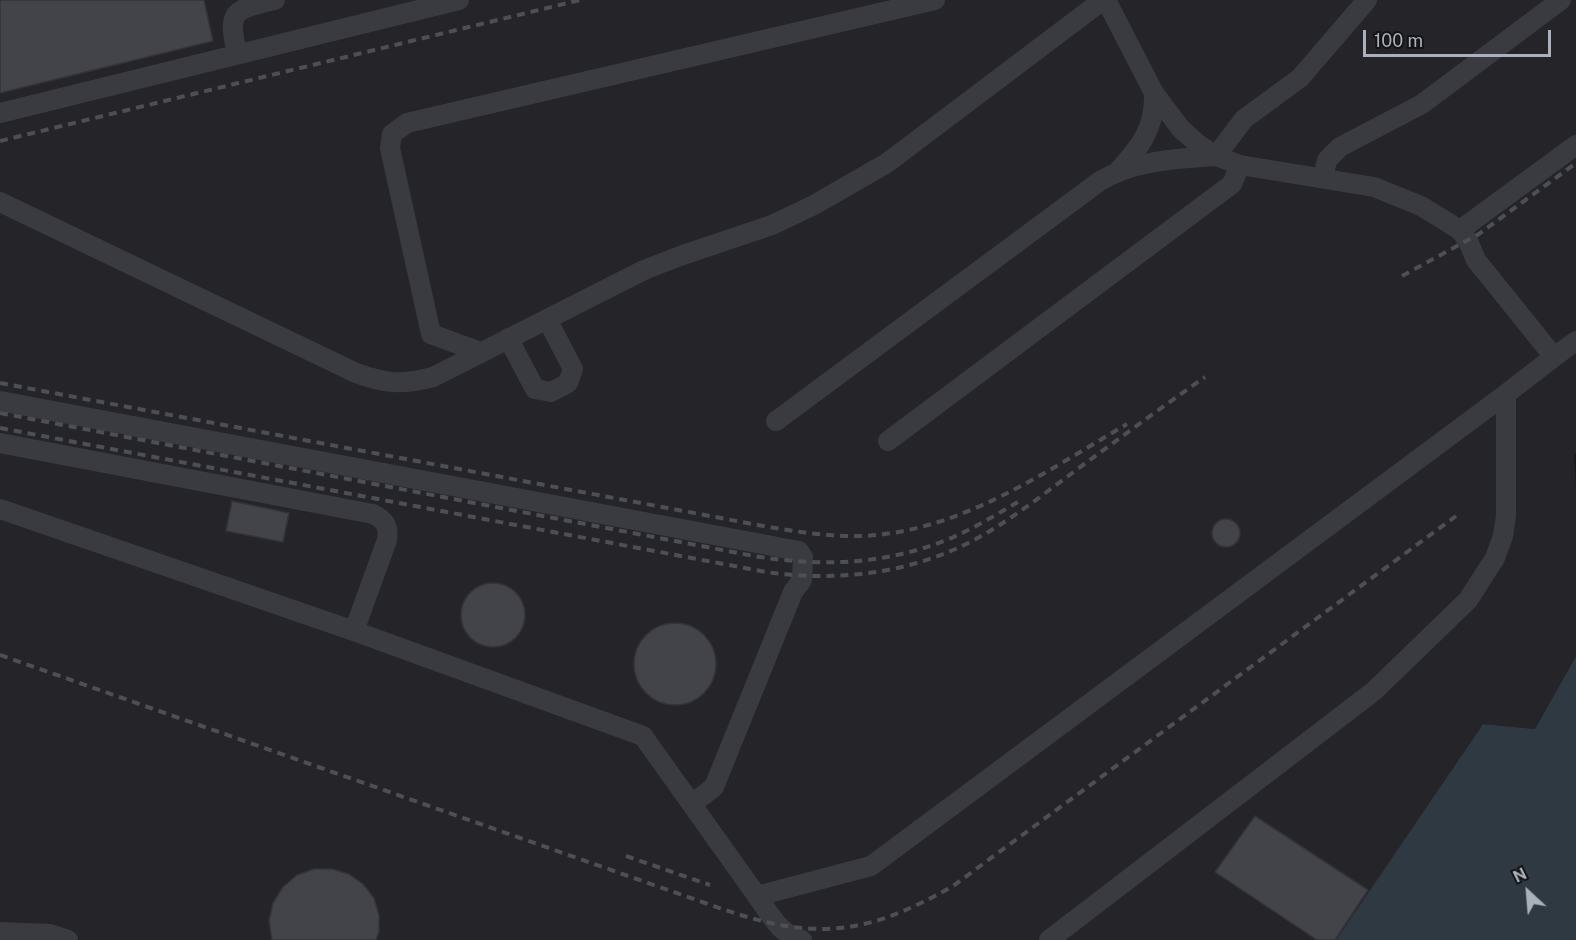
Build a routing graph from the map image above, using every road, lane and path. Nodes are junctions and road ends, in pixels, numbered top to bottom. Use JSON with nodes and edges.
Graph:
{"nodes":[{"id":1,"x":275,"y":0,"type":"edge"},
{"id":2,"x":459,"y":0,"type":"edge"},
{"id":3,"x":935,"y":0,"type":"edge"},
{"id":4,"x":1104,"y":0,"type":"edge"},
{"id":5,"x":1367,"y":0,"type":"edge"},
{"id":6,"x":1561,"y":0,"type":"edge"},
{"id":7,"x":237,"y":54,"type":"junction"},
{"id":8,"x":1154,"y":93,"type":"junction"},
{"id":9,"x":0,"y":113,"type":"edge"},
{"id":10,"x":1576,"y":145,"type":"edge"},
{"id":11,"x":1216,"y":156,"type":"junction"},
{"id":12,"x":1240,"y":165,"type":"junction"},
{"id":13,"x":1119,"y":170,"type":"junction"},
{"id":14,"x":1323,"y":178,"type":"junction"},
{"id":15,"x":2,"y":204,"type":"edge"},
{"id":16,"x":1460,"y":230,"type":"junction"},
{"id":17,"x":547,"y":319,"type":"junction"},
{"id":18,"x":508,"y":338,"type":"junction"},
{"id":19,"x":1576,"y":341,"type":"edge"},
{"id":20,"x":480,"y":352,"type":"junction"},
{"id":21,"x":1554,"y":357,"type":"junction"},
{"id":22,"x":1506,"y":394,"type":"junction"},
{"id":23,"x":0,"y":401,"type":"edge"},
{"id":24,"x":776,"y":421,"type":"dead end"},
{"id":25,"x":888,"y":441,"type":"dead end"},
{"id":26,"x":0,"y":443,"type":"edge"},
{"id":27,"x":0,"y":509,"type":"edge"},
{"id":28,"x":354,"y":631,"type":"junction"},
{"id":29,"x":692,"y":804,"type":"junction"},
{"id":30,"x":757,"y":896,"type":"junction"},
{"id":31,"x":0,"y":932,"type":"edge"},
{"id":32,"x":68,"y":940,"type":"edge"},
{"id":33,"x":802,"y":940,"type":"edge"},
{"id":34,"x":1048,"y":940,"type":"edge"}],
"edges":[{"from":1,"to":7,"type":"lane"},
{"from":2,"to":7,"type":"lane"},
{"from":3,"to":20,"type":"lane"},
{"from":4,"to":8,"type":"lane"},
{"from":4,"to":17,"type":"lane"},
{"from":5,"to":11,"type":"lane"},
{"from":6,"to":14,"type":"lane"},
{"from":7,"to":9,"type":"lane"},
{"from":8,"to":11,"type":"lane"},
{"from":8,"to":13,"type":"lane"},
{"from":10,"to":16,"type":"lane"},
{"from":11,"to":12,"type":"lane"},
{"from":11,"to":13,"type":"lane"},
{"from":12,"to":14,"type":"lane"},
{"from":12,"to":25,"type":"lane"},
{"from":13,"to":24,"type":"lane"},
{"from":14,"to":16,"type":"lane"},
{"from":15,"to":20,"type":"lane"},
{"from":16,"to":21,"type":"lane"},
{"from":17,"to":18,"type":"lane"},
{"from":17,"to":18,"type":"lane"},
{"from":18,"to":20,"type":"lane"},
{"from":19,"to":21,"type":"lane"},
{"from":21,"to":22,"type":"lane"},
{"from":22,"to":30,"type":"lane"},
{"from":22,"to":34,"type":"lane"},
{"from":23,"to":29,"type":"lane"},
{"from":26,"to":28,"type":"lane"},
{"from":27,"to":28,"type":"lane"},
{"from":28,"to":29,"type":"lane"},
{"from":29,"to":30,"type":"lane"},
{"from":30,"to":33,"type":"lane"},
{"from":31,"to":32,"type":"lane"}]}
